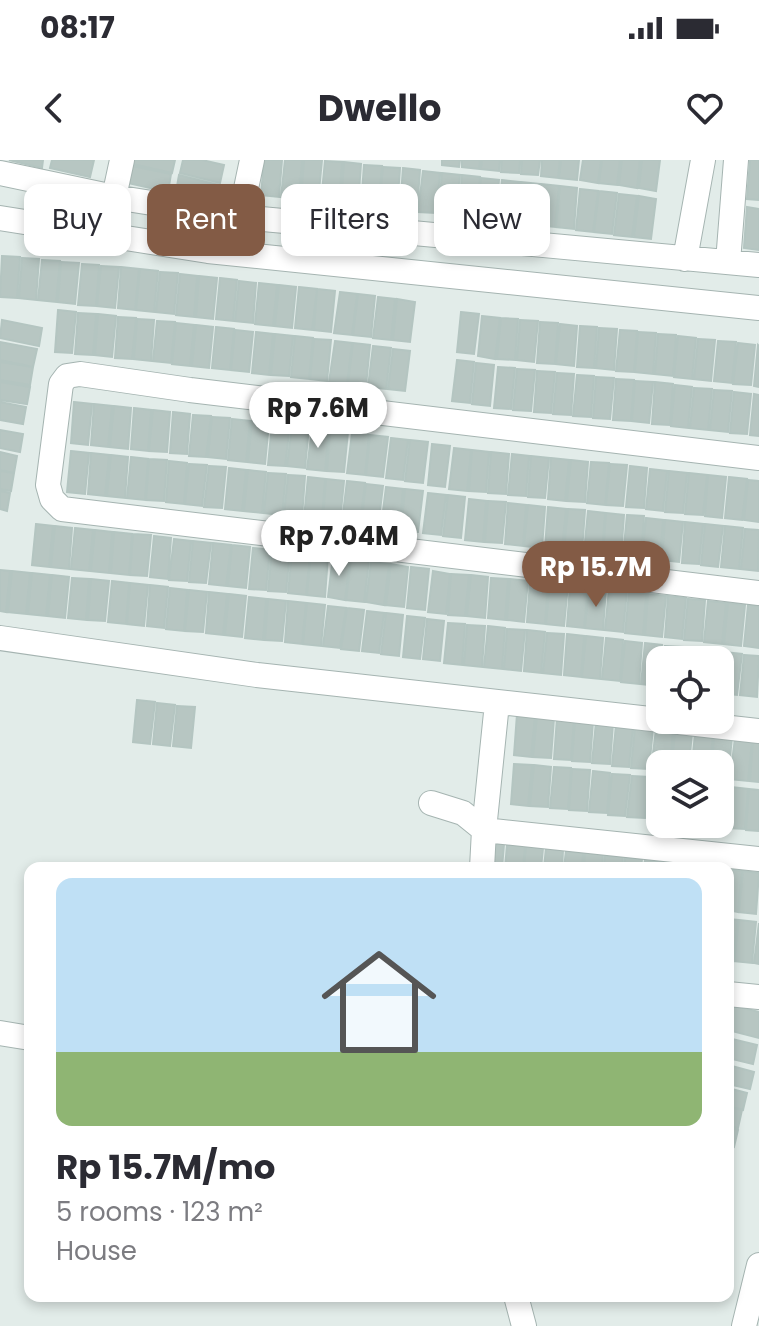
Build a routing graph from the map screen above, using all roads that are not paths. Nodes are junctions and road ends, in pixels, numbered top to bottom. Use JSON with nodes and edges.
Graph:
{"nodes":[{"id":1,"x":122,"y":160,"type":"edge"},
{"id":2,"x":252,"y":160,"type":"edge"},
{"id":3,"x":703,"y":160,"type":"edge"},
{"id":4,"x":736,"y":160,"type":"edge"},
{"id":5,"x":0,"y":173,"type":"edge"},
{"id":6,"x":52,"y":184,"type":"edge"},
{"id":7,"x":117,"y":184,"type":"edge"},
{"id":8,"x":247,"y":184,"type":"edge"},
{"id":9,"x":0,"y":218,"type":"edge"},
{"id":10,"x":265,"y":219,"type":"edge"},
{"id":11,"x":434,"y":235,"type":"edge"},
{"id":12,"x":550,"y":246,"type":"edge"},
{"id":13,"x":469,"y":256,"type":"edge"},
{"id":14,"x":685,"y":259,"type":"junction"},
{"id":15,"x":728,"y":262,"type":"junction"},
{"id":16,"x":759,"y":265,"type":"edge"},
{"id":17,"x":467,"y":278,"type":"junction"},
{"id":18,"x":759,"y":308,"type":"edge"},
{"id":19,"x":759,"y":458,"type":"edge"},
{"id":20,"x":759,"y":593,"type":"edge"},
{"id":21,"x":0,"y":638,"type":"edge"},
{"id":22,"x":497,"y":703,"type":"junction"},
{"id":23,"x":759,"y":731,"type":"edge"},
{"id":24,"x":431,"y":803,"type":"dead end"},
{"id":25,"x":484,"y":830,"type":"junction"},
{"id":26,"x":759,"y":859,"type":"edge"},
{"id":27,"x":482,"y":862,"type":"edge"},
{"id":28,"x":734,"y":995,"type":"edge"},
{"id":29,"x":759,"y":997,"type":"edge"},
{"id":30,"x":0,"y":1033,"type":"edge"},
{"id":31,"x":24,"y":1037,"type":"edge"},
{"id":32,"x":759,"y":1265,"type":"edge"},
{"id":33,"x":518,"y":1302,"type":"edge"},
{"id":34,"x":524,"y":1326,"type":"edge"},
{"id":35,"x":744,"y":1326,"type":"edge"}],
"edges":[{"from":1,"to":7,"type":"street"},
{"from":2,"to":8,"type":"street"},
{"from":3,"to":14,"type":"street"},
{"from":4,"to":15,"type":"street"},
{"from":5,"to":6,"type":"street"},
{"from":9,"to":17,"type":"street"},
{"from":10,"to":11,"type":"street"},
{"from":12,"to":14,"type":"street"},
{"from":13,"to":17,"type":"street"},
{"from":14,"to":15,"type":"street"},
{"from":15,"to":16,"type":"street"},
{"from":17,"to":18,"type":"street"},
{"from":19,"to":20,"type":"street"},
{"from":21,"to":22,"type":"street"},
{"from":22,"to":23,"type":"street"},
{"from":22,"to":25,"type":"street"},
{"from":24,"to":25,"type":"street"},
{"from":25,"to":26,"type":"street"},
{"from":25,"to":27,"type":"street"},
{"from":28,"to":29,"type":"street"},
{"from":30,"to":31,"type":"street"},
{"from":32,"to":35,"type":"street"},
{"from":33,"to":34,"type":"street"}]}
